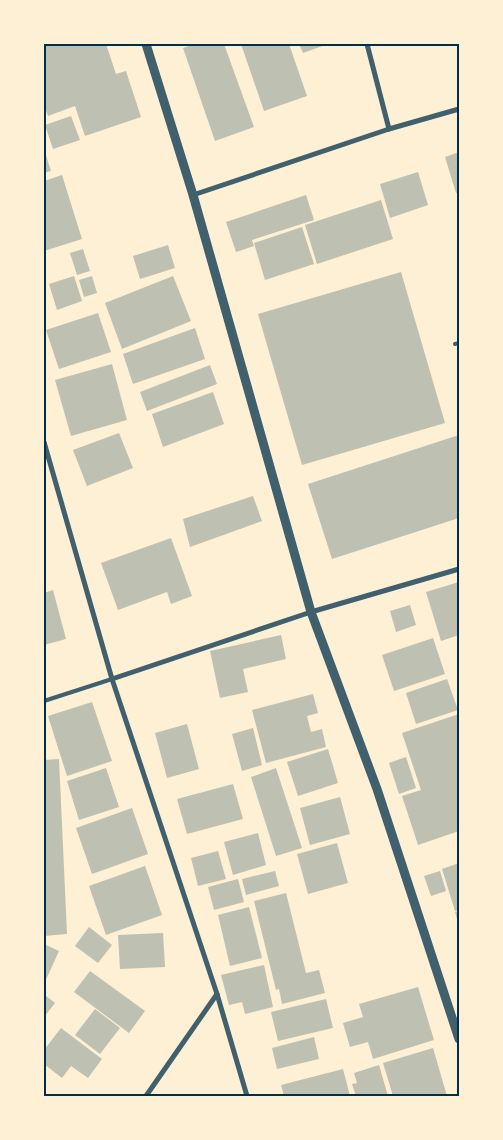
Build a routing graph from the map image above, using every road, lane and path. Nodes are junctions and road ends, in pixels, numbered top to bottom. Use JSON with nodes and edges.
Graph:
{"nodes":[{"id":1,"x":146,"y":44,"type":"edge"},
{"id":2,"x":367,"y":44,"type":"edge"},
{"id":3,"x":459,"y":109,"type":"edge"},
{"id":4,"x":389,"y":129,"type":"junction"},
{"id":5,"x":193,"y":195,"type":"junction"},
{"id":6,"x":44,"y":442,"type":"edge"},
{"id":7,"x":459,"y":569,"type":"edge"},
{"id":8,"x":311,"y":612,"type":"junction"},
{"id":9,"x":112,"y":679,"type":"junction"},
{"id":10,"x":44,"y":701,"type":"edge"},
{"id":11,"x":217,"y":994,"type":"junction"},
{"id":12,"x":459,"y":1039,"type":"edge"},
{"id":13,"x":146,"y":1096,"type":"edge"},
{"id":14,"x":247,"y":1096,"type":"edge"}],
"edges":[{"from":1,"to":5,"type":"street"},
{"from":2,"to":4,"type":"street"},
{"from":3,"to":4,"type":"street"},
{"from":4,"to":5,"type":"street"},
{"from":5,"to":8,"type":"street"},
{"from":6,"to":9,"type":"street"},
{"from":7,"to":8,"type":"street"},
{"from":8,"to":9,"type":"street"},
{"from":8,"to":12,"type":"street"},
{"from":9,"to":10,"type":"lane"},
{"from":9,"to":11,"type":"street"},
{"from":11,"to":13,"type":"street"},
{"from":11,"to":14,"type":"street"}]}
